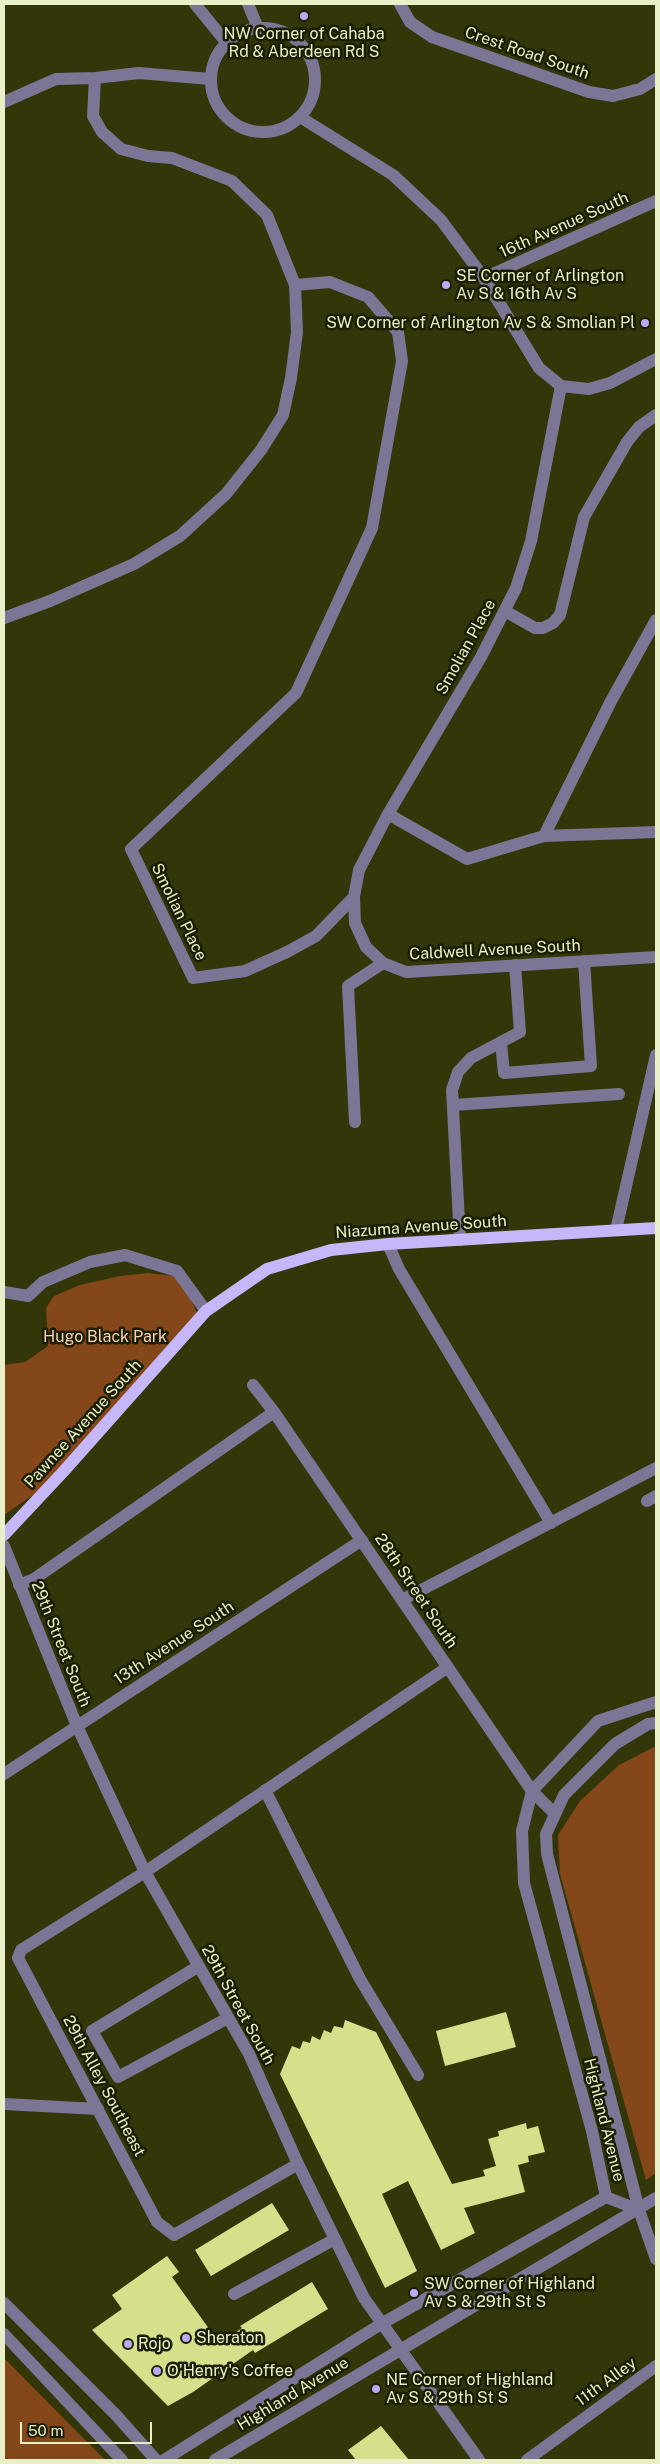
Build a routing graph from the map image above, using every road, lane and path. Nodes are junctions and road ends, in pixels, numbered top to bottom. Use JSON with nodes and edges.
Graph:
{"nodes":[{"id":1,"x":194,"y":4,"type":"edge"},
{"id":2,"x":248,"y":4,"type":"edge"},
{"id":3,"x":400,"y":4,"type":"edge"},
{"id":4,"x":258,"y":28,"type":"junction"},
{"id":5,"x":226,"y":42,"type":"junction"},
{"id":6,"x":95,"y":78,"type":"junction"},
{"id":7,"x":210,"y":79,"type":"junction"},
{"id":8,"x":656,"y":79,"type":"edge"},
{"id":9,"x":4,"y":102,"type":"edge"},
{"id":10,"x":300,"y":117,"type":"junction"},
{"id":11,"x":656,"y":201,"type":"edge"},
{"id":12,"x":484,"y":278,"type":"junction"},
{"id":13,"x":295,"y":285,"type":"junction"},
{"id":14,"x":656,"y":359,"type":"edge"},
{"id":15,"x":561,"y":386,"type":"junction"},
{"id":16,"x":656,"y":414,"type":"edge"},
{"id":17,"x":504,"y":611,"type":"junction"},
{"id":18,"x":4,"y":618,"type":"edge"},
{"id":19,"x":656,"y":620,"type":"edge"},
{"id":20,"x":388,"y":814,"type":"junction"},
{"id":21,"x":656,"y":832,"type":"edge"},
{"id":22,"x":544,"y":836,"type":"junction"},
{"id":23,"x":354,"y":897,"type":"junction"},
{"id":24,"x":656,"y":957,"type":"edge"},
{"id":25,"x":584,"y":961,"type":"junction"},
{"id":26,"x":383,"y":963,"type":"junction"},
{"id":27,"x":515,"y":965,"type":"junction"},
{"id":28,"x":501,"y":1043,"type":"junction"},
{"id":29,"x":656,"y":1055,"type":"edge"},
{"id":30,"x":619,"y":1094,"type":"dead end"},
{"id":31,"x":453,"y":1104,"type":"junction"},
{"id":32,"x":355,"y":1122,"type":"dead end"},
{"id":33,"x":656,"y":1228,"type":"edge"},
{"id":34,"x":616,"y":1230,"type":"junction"},
{"id":35,"x":460,"y":1240,"type":"junction"},
{"id":36,"x":388,"y":1244,"type":"junction"},
{"id":37,"x":4,"y":1292,"type":"edge"},
{"id":38,"x":206,"y":1311,"type":"junction"},
{"id":39,"x":253,"y":1385,"type":"dead end"},
{"id":40,"x":274,"y":1412,"type":"junction"},
{"id":41,"x":656,"y":1468,"type":"edge"},
{"id":42,"x":551,"y":1524,"type":"junction"},
{"id":43,"x":4,"y":1535,"type":"edge"},
{"id":44,"x":362,"y":1540,"type":"junction"},
{"id":45,"x":4,"y":1546,"type":"edge"},
{"id":46,"x":19,"y":1585,"type":"junction"},
{"id":47,"x":402,"y":1600,"type":"junction"},
{"id":48,"x":448,"y":1667,"type":"junction"},
{"id":49,"x":656,"y":1702,"type":"edge"},
{"id":50,"x":656,"y":1724,"type":"edge"},
{"id":51,"x":77,"y":1726,"type":"junction"},
{"id":52,"x":4,"y":1774,"type":"edge"},
{"id":53,"x":265,"y":1790,"type":"junction"},
{"id":54,"x":532,"y":1791,"type":"junction"},
{"id":55,"x":555,"y":1814,"type":"junction"},
{"id":56,"x":145,"y":1872,"type":"junction"},
{"id":57,"x":199,"y":1966,"type":"junction"},
{"id":58,"x":228,"y":2018,"type":"junction"},
{"id":59,"x":418,"y":2075,"type":"dead end"},
{"id":60,"x":4,"y":2104,"type":"edge"},
{"id":61,"x":98,"y":2109,"type":"junction"},
{"id":62,"x":298,"y":2164,"type":"junction"},
{"id":63,"x":606,"y":2196,"type":"junction"},
{"id":64,"x":656,"y":2198,"type":"edge"},
{"id":65,"x":639,"y":2210,"type":"junction"},
{"id":66,"x":335,"y":2239,"type":"junction"},
{"id":67,"x":656,"y":2259,"type":"edge"},
{"id":68,"x":234,"y":2294,"type":"dead end"},
{"id":69,"x":4,"y":2303,"type":"edge"},
{"id":70,"x":381,"y":2324,"type":"junction"},
{"id":71,"x":4,"y":2334,"type":"edge"},
{"id":72,"x":400,"y":2350,"type":"junction"},
{"id":73,"x":656,"y":2366,"type":"edge"},
{"id":74,"x":122,"y":2460,"type":"edge"},
{"id":75,"x":156,"y":2460,"type":"edge"},
{"id":76,"x":164,"y":2460,"type":"edge"},
{"id":77,"x":215,"y":2460,"type":"edge"},
{"id":78,"x":480,"y":2460,"type":"edge"},
{"id":79,"x":527,"y":2460,"type":"edge"}],
"edges":[{"from":1,"to":5,"type":"street"},
{"from":2,"to":4,"type":"street"},
{"from":3,"to":8,"type":"street","name":"Crest Road South"},
{"from":4,"to":5,"type":"street"},
{"from":4,"to":10,"type":"street"},
{"from":5,"to":7,"type":"street"},
{"from":6,"to":7,"type":"street"},
{"from":6,"to":9,"type":"street"},
{"from":6,"to":13,"type":"street"},
{"from":7,"to":10,"type":"street"},
{"from":10,"to":12,"type":"street"},
{"from":11,"to":12,"type":"street","name":"16th Avenue South"},
{"from":12,"to":15,"type":"street"},
{"from":13,"to":18,"type":"street"},
{"from":13,"to":23,"type":"street","name":"Smolian Place"},
{"from":14,"to":15,"type":"street"},
{"from":15,"to":17,"type":"street","name":"Smolian Place"},
{"from":16,"to":17,"type":"street"},
{"from":17,"to":20,"type":"street","name":"Smolian Place"},
{"from":19,"to":22,"type":"street"},
{"from":20,"to":22,"type":"street"},
{"from":20,"to":23,"type":"street","name":"Smolian Place"},
{"from":21,"to":22,"type":"street"},
{"from":23,"to":26,"type":"street","name":"Caldwell Avenue South"},
{"from":24,"to":25,"type":"street","name":"Caldwell Avenue South"},
{"from":25,"to":27,"type":"street","name":"Caldwell Avenue South"},
{"from":25,"to":28,"type":"street"},
{"from":26,"to":27,"type":"street","name":"Caldwell Avenue South"},
{"from":26,"to":32,"type":"street"},
{"from":27,"to":28,"type":"street"},
{"from":28,"to":31,"type":"street"},
{"from":29,"to":34,"type":"street"},
{"from":30,"to":31,"type":"street"},
{"from":31,"to":35,"type":"street"},
{"from":33,"to":34,"type":"main road","name":"Niazuma Avenue South"},
{"from":34,"to":35,"type":"main road","name":"Niazuma Avenue South"},
{"from":35,"to":36,"type":"main road","name":"Niazuma Avenue South"},
{"from":36,"to":38,"type":"main road","name":"Niazuma Avenue South"},
{"from":36,"to":42,"type":"street"},
{"from":37,"to":38,"type":"street"},
{"from":38,"to":43,"type":"main road","name":"Pawnee Avenue South"},
{"from":39,"to":40,"type":"street","name":"28th Street South"},
{"from":40,"to":44,"type":"street","name":"28th Street South"},
{"from":40,"to":46,"type":"street"},
{"from":41,"to":42,"type":"street"},
{"from":42,"to":47,"type":"street"},
{"from":44,"to":47,"type":"street","name":"28th Street South"},
{"from":44,"to":51,"type":"street","name":"13th Avenue South"},
{"from":45,"to":46,"type":"street","name":"29th Street South"},
{"from":46,"to":51,"type":"street","name":"29th Street South"},
{"from":47,"to":48,"type":"street","name":"28th Street South"},
{"from":48,"to":53,"type":"street","name":"29th Alley Southeast"},
{"from":48,"to":54,"type":"street","name":"28th Street South"},
{"from":49,"to":54,"type":"street","name":"Highland Avenue"},
{"from":50,"to":55,"type":"street","name":"Highland Avenue"},
{"from":51,"to":52,"type":"street","name":"13th Avenue South"},
{"from":51,"to":56,"type":"street","name":"29th Street South"},
{"from":53,"to":56,"type":"street","name":"29th Alley Southeast"},
{"from":53,"to":59,"type":"street"},
{"from":54,"to":55,"type":"street","name":"28th Street South"},
{"from":54,"to":63,"type":"street","name":"Highland Avenue"},
{"from":55,"to":65,"type":"street","name":"Highland Avenue"},
{"from":56,"to":57,"type":"street","name":"29th Street South"},
{"from":56,"to":61,"type":"street","name":"29th Alley Southeast"},
{"from":57,"to":58,"type":"street","name":"29th Street South"},
{"from":57,"to":58,"type":"street"},
{"from":58,"to":62,"type":"street","name":"29th Street South"},
{"from":60,"to":61,"type":"street"},
{"from":61,"to":62,"type":"street","name":"29th Alley Southeast"},
{"from":62,"to":66,"type":"street","name":"29th Street South"},
{"from":63,"to":65,"type":"street"},
{"from":63,"to":70,"type":"street","name":"Highland Avenue"},
{"from":64,"to":65,"type":"street"},
{"from":65,"to":67,"type":"street"},
{"from":65,"to":72,"type":"street","name":"Highland Avenue"},
{"from":66,"to":68,"type":"street"},
{"from":66,"to":70,"type":"street","name":"29th Street South"},
{"from":69,"to":75,"type":"street"},
{"from":70,"to":72,"type":"street","name":"29th Street South"},
{"from":70,"to":76,"type":"street","name":"Highland Avenue"},
{"from":71,"to":74,"type":"street"},
{"from":72,"to":77,"type":"street","name":"Highland Avenue"},
{"from":72,"to":78,"type":"street","name":"29th Street South"},
{"from":73,"to":79,"type":"street","name":"11th Alley"}]}
